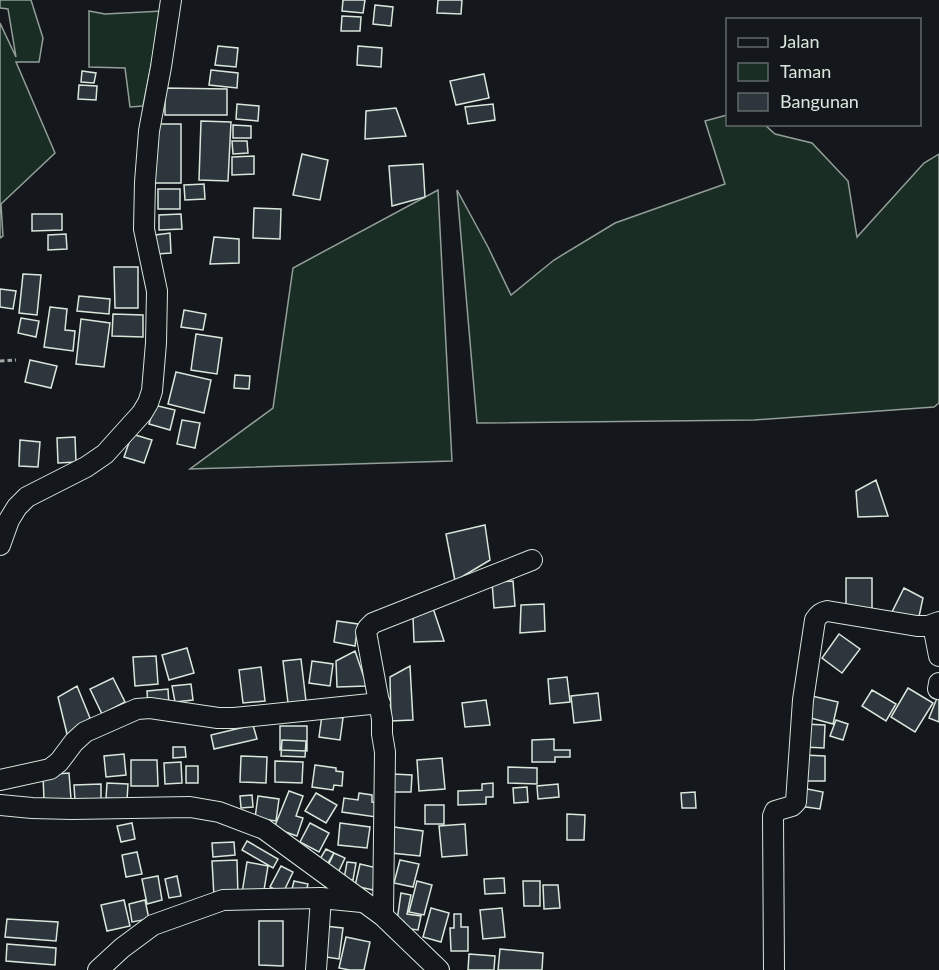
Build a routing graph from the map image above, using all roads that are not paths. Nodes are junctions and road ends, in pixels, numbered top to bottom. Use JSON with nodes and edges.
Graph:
{"nodes":[{"id":1,"x":171,"y":0,"type":"edge"},
{"id":2,"x":0,"y":545,"type":"edge"},
{"id":3,"x":532,"y":560,"type":"dead end"},
{"id":4,"x":936,"y":624,"type":"edge"},
{"id":5,"x":939,"y":656,"type":"edge"},
{"id":6,"x":939,"y":683,"type":"edge"},
{"id":7,"x":938,"y":688,"type":"edge"},
{"id":8,"x":380,"y":703,"type":"junction"},
{"id":9,"x":0,"y":780,"type":"edge"},
{"id":10,"x":0,"y":805,"type":"edge"},
{"id":11,"x":321,"y":898,"type":"junction"},
{"id":12,"x":365,"y":902,"type":"junction"},
{"id":13,"x":383,"y":916,"type":"junction"},
{"id":14,"x":98,"y":970,"type":"edge"},
{"id":15,"x":316,"y":970,"type":"edge"},
{"id":16,"x":439,"y":970,"type":"edge"},
{"id":17,"x":774,"y":970,"type":"edge"}],
"edges":[{"from":1,"to":2,"type":"street"},
{"from":3,"to":8,"type":"street"},
{"from":4,"to":5,"type":"street"},
{"from":4,"to":17,"type":"street"},
{"from":6,"to":7,"type":"street"},
{"from":8,"to":9,"type":"street"},
{"from":8,"to":13,"type":"street"},
{"from":10,"to":12,"type":"street"},
{"from":11,"to":12,"type":"street"},
{"from":11,"to":14,"type":"street"},
{"from":11,"to":15,"type":"street"},
{"from":12,"to":13,"type":"street"},
{"from":13,"to":16,"type":"street"}]}
